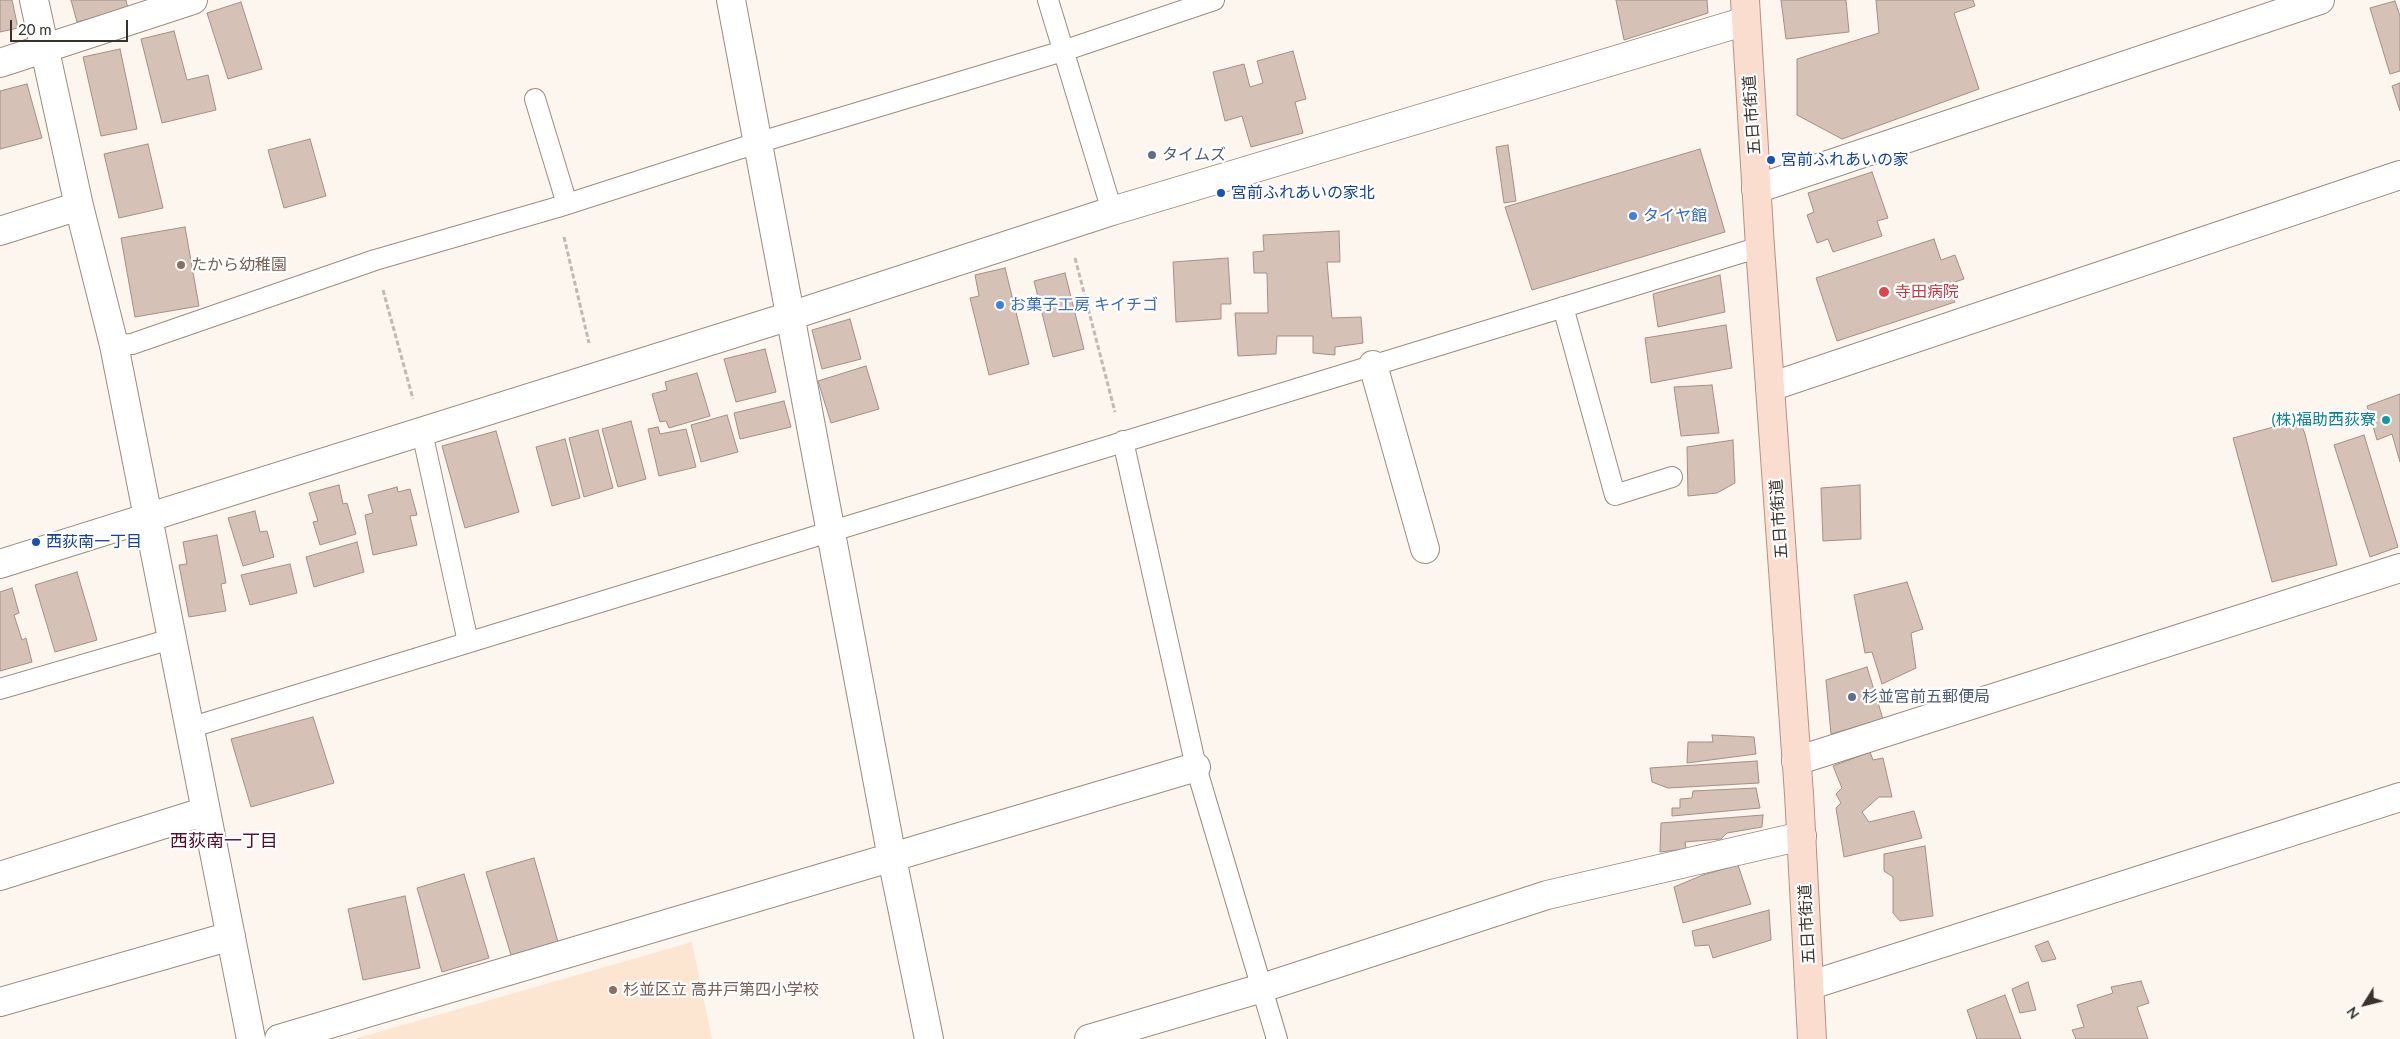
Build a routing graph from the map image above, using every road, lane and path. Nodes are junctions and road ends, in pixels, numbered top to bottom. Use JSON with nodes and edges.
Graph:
{"nodes":[{"id":1,"x":34,"y":0,"type":"edge"},
{"id":2,"x":193,"y":0,"type":"edge"},
{"id":3,"x":731,"y":0,"type":"edge"},
{"id":4,"x":1048,"y":0,"type":"edge"},
{"id":5,"x":1214,"y":0,"type":"edge"},
{"id":6,"x":2320,"y":0,"type":"edge"},
{"id":7,"x":165,"y":4,"type":"edge"},
{"id":8,"x":1745,"y":11,"type":"edge"},
{"id":9,"x":45,"y":48,"type":"junction"},
{"id":10,"x":1063,"y":51,"type":"junction"},
{"id":11,"x":0,"y":63,"type":"edge"},
{"id":12,"x":535,"y":99,"type":"dead end"},
{"id":13,"x":757,"y":143,"type":"junction"},
{"id":14,"x":2400,"y":175,"type":"edge"},
{"id":15,"x":1756,"y":189,"type":"junction"},
{"id":16,"x":562,"y":205,"type":"junction"},
{"id":17,"x":79,"y":206,"type":"junction"},
{"id":18,"x":1112,"y":211,"type":"junction"},
{"id":19,"x":1066,"y":226,"type":"junction"},
{"id":20,"x":0,"y":231,"type":"edge"},
{"id":21,"x":1760,"y":247,"type":"junction"},
{"id":22,"x":375,"y":260,"type":"junction"},
{"id":23,"x":1563,"y":307,"type":"junction"},
{"id":24,"x":790,"y":316,"type":"junction"},
{"id":25,"x":114,"y":346,"type":"junction"},
{"id":26,"x":1373,"y":365,"type":"junction"},
{"id":27,"x":597,"y":376,"type":"junction"},
{"id":28,"x":1770,"y":387,"type":"junction"},
{"id":29,"x":422,"y":432,"type":"junction"},
{"id":30,"x":1123,"y":441,"type":"junction"},
{"id":31,"x":1672,"y":478,"type":"dead end"},
{"id":32,"x":147,"y":519,"type":"junction"},
{"id":33,"x":832,"y":530,"type":"junction"},
{"id":34,"x":1425,"y":549,"type":"dead end"},
{"id":35,"x":0,"y":564,"type":"edge"},
{"id":36,"x":2400,"y":568,"type":"edge"},
{"id":37,"x":171,"y":639,"type":"junction"},
{"id":38,"x":468,"y":642,"type":"junction"},
{"id":39,"x":0,"y":689,"type":"edge"},
{"id":40,"x":189,"y":728,"type":"junction"},
{"id":41,"x":1796,"y":761,"type":"junction"},
{"id":42,"x":1196,"y":767,"type":"junction"},
{"id":43,"x":2400,"y":797,"type":"edge"},
{"id":44,"x":206,"y":811,"type":"junction"},
{"id":45,"x":1802,"y":836,"type":"junction"},
{"id":46,"x":892,"y":858,"type":"junction"},
{"id":47,"x":0,"y":876,"type":"edge"},
{"id":48,"x":231,"y":936,"type":"junction"},
{"id":49,"x":1810,"y":985,"type":"junction"},
{"id":50,"x":1262,"y":988,"type":"junction"},
{"id":51,"x":0,"y":1002,"type":"edge"},
{"id":52,"x":251,"y":1039,"type":"edge"},
{"id":53,"x":279,"y":1039,"type":"edge"},
{"id":54,"x":929,"y":1039,"type":"edge"},
{"id":55,"x":1089,"y":1039,"type":"edge"},
{"id":56,"x":1277,"y":1039,"type":"edge"},
{"id":57,"x":1812,"y":1039,"type":"edge"}],
"edges":[{"from":1,"to":9,"type":"street"},
{"from":2,"to":7,"type":"street"},
{"from":3,"to":13,"type":"street"},
{"from":4,"to":10,"type":"lane"},
{"from":5,"to":10,"type":"lane"},
{"from":6,"to":15,"type":"street"},
{"from":7,"to":9,"type":"street"},
{"from":8,"to":15,"type":"main road","name":"五日市街道"},
{"from":8,"to":18,"type":"street"},
{"from":9,"to":11,"type":"street"},
{"from":9,"to":17,"type":"street"},
{"from":10,"to":13,"type":"lane"},
{"from":10,"to":18,"type":"lane"},
{"from":12,"to":16,"type":"lane"},
{"from":13,"to":16,"type":"lane"},
{"from":13,"to":24,"type":"street"},
{"from":14,"to":28,"type":"street"},
{"from":15,"to":21,"type":"main road","name":"五日市街道"},
{"from":16,"to":22,"type":"lane"},
{"from":16,"to":27,"type":"path"},
{"from":17,"to":20,"type":"street"},
{"from":17,"to":25,"type":"street"},
{"from":18,"to":19,"type":"street"},
{"from":19,"to":24,"type":"street"},
{"from":19,"to":30,"type":"path"},
{"from":21,"to":23,"type":"lane"},
{"from":21,"to":28,"type":"main road","name":"五日市街道"},
{"from":22,"to":25,"type":"lane"},
{"from":22,"to":29,"type":"path"},
{"from":23,"to":26,"type":"lane"},
{"from":23,"to":31,"type":"lane"},
{"from":24,"to":27,"type":"street"},
{"from":24,"to":33,"type":"street"},
{"from":25,"to":32,"type":"street"},
{"from":26,"to":30,"type":"lane"},
{"from":26,"to":34,"type":"street"},
{"from":27,"to":29,"type":"street"},
{"from":28,"to":41,"type":"main road","name":"五日市街道"},
{"from":29,"to":32,"type":"street"},
{"from":29,"to":38,"type":"lane"},
{"from":30,"to":33,"type":"lane"},
{"from":30,"to":42,"type":"lane"},
{"from":32,"to":35,"type":"street"},
{"from":32,"to":37,"type":"street"},
{"from":33,"to":38,"type":"lane"},
{"from":33,"to":46,"type":"street"},
{"from":36,"to":41,"type":"street"},
{"from":37,"to":39,"type":"lane"},
{"from":37,"to":40,"type":"street"},
{"from":38,"to":40,"type":"lane"},
{"from":40,"to":44,"type":"street"},
{"from":41,"to":45,"type":"main road","name":"五日市街道"},
{"from":42,"to":46,"type":"street"},
{"from":42,"to":50,"type":"lane"},
{"from":43,"to":49,"type":"street"},
{"from":44,"to":47,"type":"street"},
{"from":44,"to":48,"type":"street"},
{"from":45,"to":49,"type":"main road","name":"五日市街道"},
{"from":45,"to":50,"type":"street"},
{"from":46,"to":53,"type":"street"},
{"from":46,"to":54,"type":"street"},
{"from":48,"to":51,"type":"street"},
{"from":48,"to":52,"type":"street"},
{"from":49,"to":57,"type":"main road","name":"五日市街道"},
{"from":50,"to":55,"type":"street"},
{"from":50,"to":56,"type":"lane"}]}
